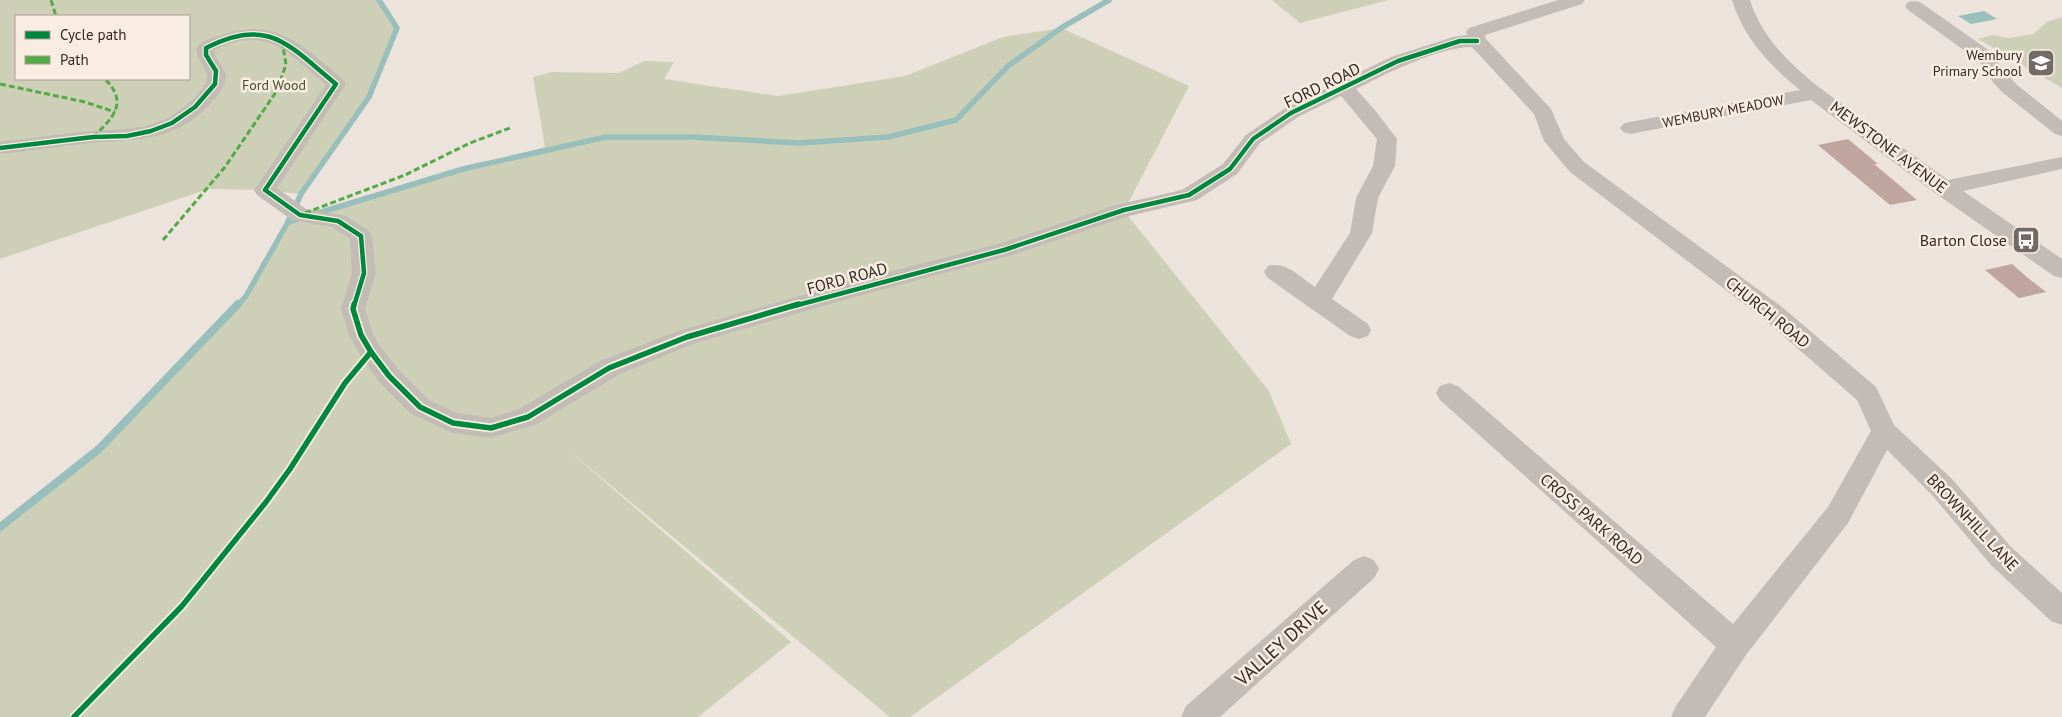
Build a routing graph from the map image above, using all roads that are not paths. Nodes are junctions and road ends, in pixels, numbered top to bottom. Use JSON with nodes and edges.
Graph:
{"nodes":[{"id":1,"x":1576,"y":0,"type":"edge"},
{"id":2,"x":1741,"y":0,"type":"edge"},
{"id":3,"x":1914,"y":6,"type":"dead end"},
{"id":4,"x":1477,"y":41,"type":"junction"},
{"id":5,"x":1344,"y":88,"type":"junction"},
{"id":6,"x":1815,"y":93,"type":"junction"},
{"id":7,"x":1630,"y":128,"type":"dead end"},
{"id":8,"x":2062,"y":130,"type":"edge"},
{"id":9,"x":0,"y":148,"type":"edge"},
{"id":10,"x":2062,"y":163,"type":"edge"},
{"id":11,"x":1944,"y":188,"type":"junction"},
{"id":12,"x":2062,"y":270,"type":"edge"},
{"id":13,"x":1276,"y":272,"type":"dead end"},
{"id":14,"x":1319,"y":300,"type":"junction"},
{"id":15,"x":1359,"y":330,"type":"dead end"},
{"id":16,"x":1449,"y":393,"type":"dead end"},
{"id":17,"x":1884,"y":431,"type":"junction"},
{"id":18,"x":1364,"y":569,"type":"dead end"},
{"id":19,"x":2062,"y":612,"type":"edge"},
{"id":20,"x":1735,"y":645,"type":"junction"},
{"id":21,"x":1197,"y":717,"type":"edge"},
{"id":22,"x":1687,"y":717,"type":"edge"}],
"edges":[{"from":1,"to":4,"type":"street"},
{"from":2,"to":6,"type":"street","name":"MEWSTONE AVENUE"},
{"from":3,"to":8,"type":"street"},
{"from":4,"to":5,"type":"street","name":"FORD ROAD"},
{"from":4,"to":17,"type":"street","name":"CHURCH ROAD"},
{"from":5,"to":9,"type":"street","name":"FORD ROAD"},
{"from":5,"to":14,"type":"street"},
{"from":6,"to":7,"type":"street","name":"WEMBURY MEADOW"},
{"from":6,"to":11,"type":"street","name":"MEWSTONE AVENUE"},
{"from":10,"to":11,"type":"street"},
{"from":11,"to":12,"type":"street","name":"MEWSTONE AVENUE"},
{"from":13,"to":14,"type":"street"},
{"from":14,"to":15,"type":"street"},
{"from":16,"to":20,"type":"street","name":"CROSS PARK ROAD"},
{"from":17,"to":19,"type":"street","name":"BROWNHILL LANE"},
{"from":17,"to":20,"type":"street"},
{"from":18,"to":21,"type":"street","name":"VALLEY DRIVE"},
{"from":20,"to":22,"type":"street"}]}
